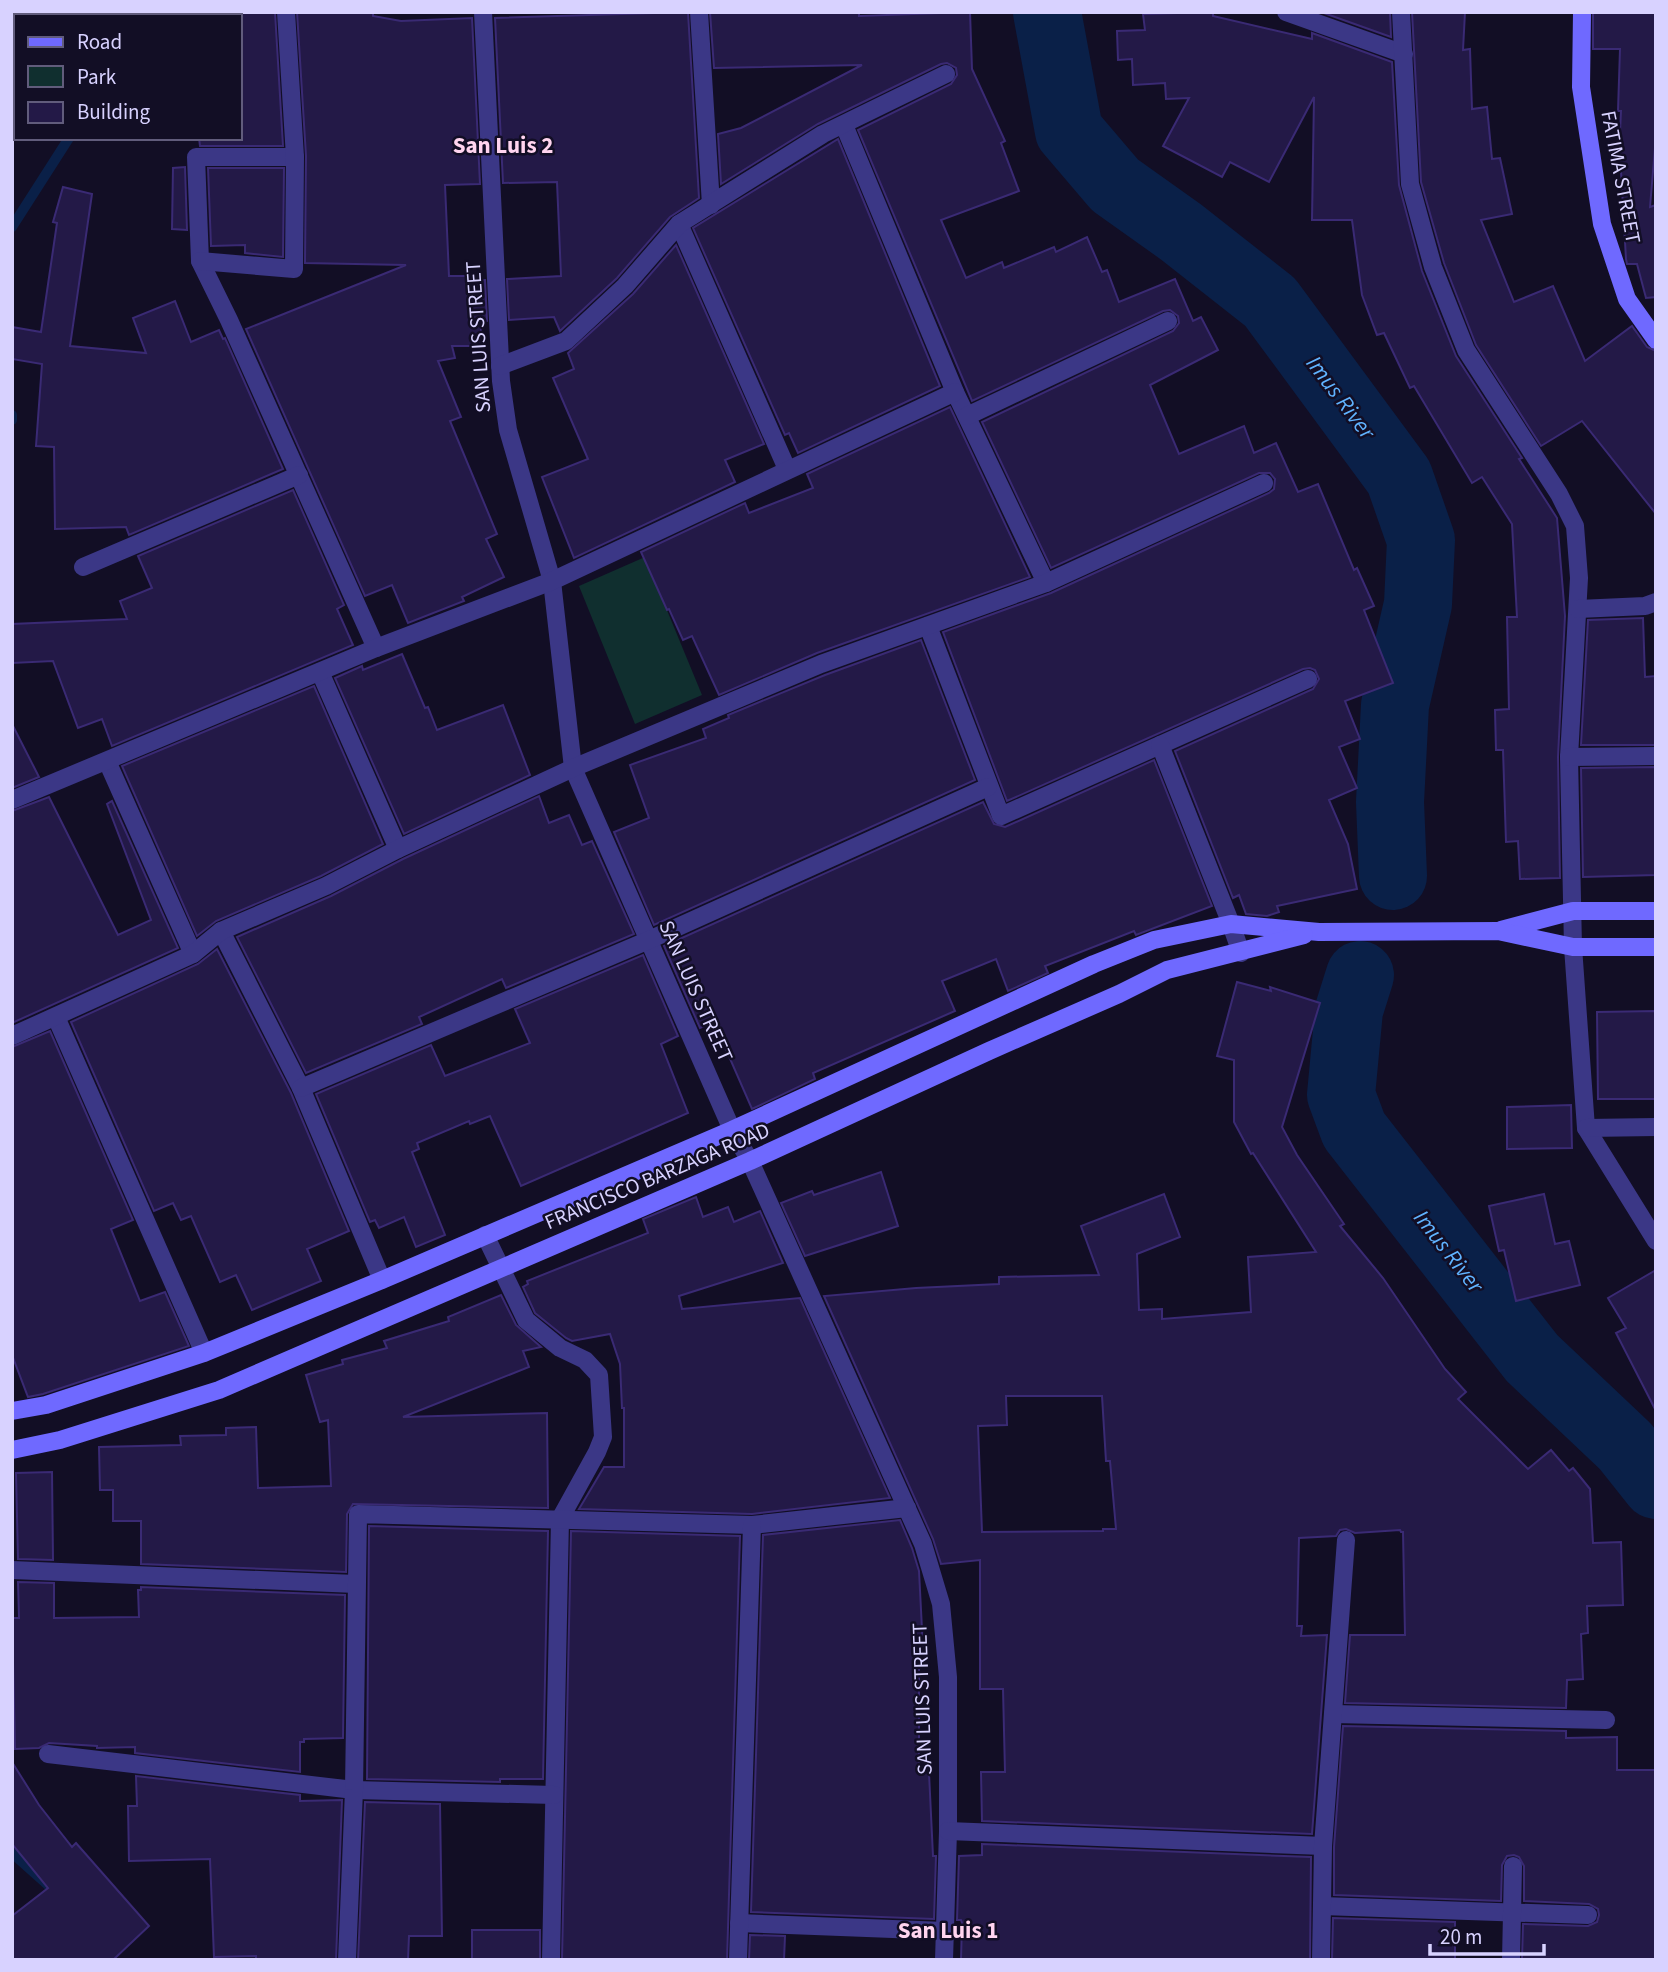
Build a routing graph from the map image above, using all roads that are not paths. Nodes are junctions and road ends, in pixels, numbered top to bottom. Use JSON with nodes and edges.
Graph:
{"nodes":[{"id":1,"x":286,"y":12,"type":"edge"},
{"id":2,"x":483,"y":12,"type":"edge"},
{"id":3,"x":699,"y":12,"type":"edge"},
{"id":4,"x":1286,"y":12,"type":"edge"},
{"id":5,"x":1401,"y":12,"type":"edge"},
{"id":6,"x":1582,"y":12,"type":"edge"},
{"id":7,"x":1404,"y":54,"type":"junction"},
{"id":8,"x":946,"y":74,"type":"dead end"},
{"id":9,"x":844,"y":125,"type":"junction"},
{"id":10,"x":295,"y":157,"type":"junction"},
{"id":11,"x":711,"y":205,"type":"junction"},
{"id":12,"x":679,"y":224,"type":"junction"},
{"id":13,"x":200,"y":261,"type":"junction"},
{"id":14,"x":1168,"y":321,"type":"dead end"},
{"id":15,"x":1656,"y":340,"type":"edge"},
{"id":16,"x":500,"y":366,"type":"junction"},
{"id":17,"x":955,"y":392,"type":"junction"},
{"id":18,"x":967,"y":416,"type":"junction"},
{"id":19,"x":787,"y":469,"type":"junction"},
{"id":20,"x":299,"y":475,"type":"junction"},
{"id":21,"x":1264,"y":484,"type":"dead end"},
{"id":22,"x":83,"y":567,"type":"dead end"},
{"id":23,"x":552,"y":580,"type":"junction"},
{"id":24,"x":1046,"y":583,"type":"junction"},
{"id":25,"x":1656,"y":602,"type":"edge"},
{"id":26,"x":1578,"y":609,"type":"junction"},
{"id":27,"x":929,"y":626,"type":"junction"},
{"id":28,"x":376,"y":648,"type":"junction"},
{"id":29,"x":320,"y":672,"type":"junction"},
{"id":30,"x":1308,"y":679,"type":"dead end"},
{"id":31,"x":1160,"y":745,"type":"junction"},
{"id":32,"x":1656,"y":756,"type":"edge"},
{"id":33,"x":1569,"y":757,"type":"junction"},
{"id":34,"x":107,"y":761,"type":"junction"},
{"id":35,"x":573,"y":768,"type":"junction"},
{"id":36,"x":988,"y":787,"type":"junction"},
{"id":37,"x":12,"y":800,"type":"edge"},
{"id":38,"x":398,"y":849,"type":"junction"},
{"id":39,"x":1573,"y":911,"type":"junction"},
{"id":40,"x":1656,"y":911,"type":"edge"},
{"id":41,"x":1231,"y":924,"type":"junction"},
{"id":42,"x":221,"y":931,"type":"junction"},
{"id":43,"x":1491,"y":931,"type":"junction"},
{"id":44,"x":1317,"y":932,"type":"junction"},
{"id":45,"x":649,"y":940,"type":"junction"},
{"id":46,"x":1573,"y":947,"type":"junction"},
{"id":47,"x":1656,"y":947,"type":"edge"},
{"id":48,"x":1241,"y":953,"type":"junction"},
{"id":49,"x":193,"y":954,"type":"junction"},
{"id":50,"x":57,"y":1017,"type":"junction"},
{"id":51,"x":12,"y":1036,"type":"edge"},
{"id":52,"x":301,"y":1088,"type":"junction"},
{"id":53,"x":1656,"y":1127,"type":"edge"},
{"id":54,"x":1586,"y":1128,"type":"junction"},
{"id":55,"x":732,"y":1130,"type":"junction"},
{"id":56,"x":750,"y":1161,"type":"junction"},
{"id":57,"x":485,"y":1235,"type":"junction"},
{"id":58,"x":1656,"y":1241,"type":"edge"},
{"id":59,"x":500,"y":1268,"type":"junction"},
{"id":60,"x":382,"y":1280,"type":"junction"},
{"id":61,"x":204,"y":1353,"type":"junction"},
{"id":62,"x":12,"y":1411,"type":"edge"},
{"id":63,"x":12,"y":1450,"type":"edge"},
{"id":64,"x":907,"y":1508,"type":"junction"},
{"id":65,"x":560,"y":1519,"type":"junction"},
{"id":66,"x":752,"y":1525,"type":"junction"},
{"id":67,"x":1346,"y":1540,"type":"dead end"},
{"id":68,"x":12,"y":1570,"type":"edge"},
{"id":69,"x":356,"y":1584,"type":"junction"},
{"id":70,"x":1333,"y":1714,"type":"junction"},
{"id":71,"x":1606,"y":1720,"type":"dead end"},
{"id":72,"x":48,"y":1754,"type":"dead end"},
{"id":73,"x":354,"y":1790,"type":"junction"},
{"id":74,"x":554,"y":1795,"type":"junction"},
{"id":75,"x":948,"y":1830,"type":"junction"},
{"id":76,"x":1323,"y":1846,"type":"junction"},
{"id":77,"x":1513,"y":1866,"type":"dead end"},
{"id":78,"x":1322,"y":1906,"type":"junction"},
{"id":79,"x":1512,"y":1913,"type":"junction"},
{"id":80,"x":1588,"y":1915,"type":"dead end"},
{"id":81,"x":739,"y":1923,"type":"junction"},
{"id":82,"x":945,"y":1931,"type":"junction"},
{"id":83,"x":347,"y":1960,"type":"edge"},
{"id":84,"x":551,"y":1960,"type":"edge"},
{"id":85,"x":738,"y":1960,"type":"edge"},
{"id":86,"x":944,"y":1960,"type":"edge"},
{"id":87,"x":1321,"y":1960,"type":"edge"},
{"id":88,"x":1511,"y":1960,"type":"edge"}],
"edges":[{"from":1,"to":10,"type":"street"},
{"from":2,"to":16,"type":"street","name":"SAN LUIS STREET"},
{"from":3,"to":11,"type":"street"},
{"from":4,"to":7,"type":"street"},
{"from":5,"to":7,"type":"street"},
{"from":6,"to":15,"type":"street","name":"FATIMA STREET"},
{"from":7,"to":26,"type":"street"},
{"from":8,"to":9,"type":"street"},
{"from":9,"to":11,"type":"street"},
{"from":9,"to":17,"type":"street"},
{"from":10,"to":13,"type":"street"},
{"from":10,"to":13,"type":"street"},
{"from":11,"to":12,"type":"street"},
{"from":12,"to":16,"type":"street"},
{"from":12,"to":19,"type":"street"},
{"from":13,"to":20,"type":"street"},
{"from":14,"to":18,"type":"street"},
{"from":16,"to":23,"type":"street","name":"SAN LUIS STREET"},
{"from":17,"to":18,"type":"street"},
{"from":17,"to":19,"type":"street"},
{"from":18,"to":24,"type":"street"},
{"from":19,"to":23,"type":"street"},
{"from":20,"to":22,"type":"street"},
{"from":20,"to":28,"type":"street"},
{"from":21,"to":24,"type":"street"},
{"from":23,"to":28,"type":"street"},
{"from":23,"to":35,"type":"street","name":"SAN LUIS STREET"},
{"from":24,"to":27,"type":"street"},
{"from":25,"to":26,"type":"street"},
{"from":26,"to":33,"type":"street"},
{"from":27,"to":35,"type":"street"},
{"from":27,"to":36,"type":"street"},
{"from":28,"to":29,"type":"street"},
{"from":29,"to":34,"type":"street"},
{"from":29,"to":38,"type":"street"},
{"from":30,"to":31,"type":"street"},
{"from":31,"to":36,"type":"street"},
{"from":31,"to":41,"type":"street"},
{"from":32,"to":33,"type":"street"},
{"from":33,"to":39,"type":"street"},
{"from":34,"to":37,"type":"street"},
{"from":34,"to":49,"type":"street"},
{"from":35,"to":38,"type":"street"},
{"from":35,"to":45,"type":"street","name":"SAN LUIS STREET"},
{"from":36,"to":45,"type":"street"},
{"from":38,"to":42,"type":"street"},
{"from":39,"to":40,"type":"street","name":"FRANCISCO BARZAGA ROAD"},
{"from":39,"to":43,"type":"street","name":"FRANCISCO BARZAGA ROAD"},
{"from":39,"to":46,"type":"street"},
{"from":41,"to":44,"type":"street","name":"FRANCISCO BARZAGA ROAD"},
{"from":41,"to":48,"type":"street"},
{"from":41,"to":55,"type":"street","name":"FRANCISCO BARZAGA ROAD"},
{"from":42,"to":49,"type":"street"},
{"from":42,"to":52,"type":"street"},
{"from":43,"to":44,"type":"street","name":"FRANCISCO BARZAGA ROAD"},
{"from":43,"to":46,"type":"street","name":"FRANCISCO BARZAGA ROAD"},
{"from":44,"to":48,"type":"street","name":"FRANCISCO BARZAGA ROAD"},
{"from":45,"to":52,"type":"street"},
{"from":45,"to":55,"type":"street","name":"SAN LUIS STREET"},
{"from":46,"to":47,"type":"street","name":"FRANCISCO BARZAGA ROAD"},
{"from":46,"to":54,"type":"street"},
{"from":48,"to":56,"type":"street","name":"FRANCISCO BARZAGA ROAD"},
{"from":49,"to":50,"type":"street"},
{"from":50,"to":51,"type":"street"},
{"from":50,"to":61,"type":"street"},
{"from":52,"to":60,"type":"street"},
{"from":53,"to":54,"type":"street"},
{"from":54,"to":58,"type":"street"},
{"from":55,"to":56,"type":"street","name":"SAN LUIS STREET"},
{"from":55,"to":57,"type":"street","name":"FRANCISCO BARZAGA ROAD"},
{"from":56,"to":59,"type":"street","name":"FRANCISCO BARZAGA ROAD"},
{"from":56,"to":64,"type":"street","name":"SAN LUIS STREET"},
{"from":57,"to":59,"type":"street"},
{"from":57,"to":60,"type":"street","name":"FRANCISCO BARZAGA ROAD"},
{"from":59,"to":63,"type":"street","name":"FRANCISCO BARZAGA ROAD"},
{"from":59,"to":65,"type":"street"},
{"from":60,"to":61,"type":"street","name":"FRANCISCO BARZAGA ROAD"},
{"from":61,"to":62,"type":"street","name":"FRANCISCO BARZAGA ROAD"},
{"from":64,"to":66,"type":"street"},
{"from":64,"to":75,"type":"street","name":"SAN LUIS STREET"},
{"from":65,"to":66,"type":"street"},
{"from":65,"to":69,"type":"street"},
{"from":65,"to":74,"type":"street"},
{"from":66,"to":81,"type":"street"},
{"from":67,"to":70,"type":"street"},
{"from":68,"to":69,"type":"street"},
{"from":69,"to":73,"type":"street"},
{"from":70,"to":71,"type":"street"},
{"from":70,"to":76,"type":"street"},
{"from":72,"to":73,"type":"street"},
{"from":73,"to":74,"type":"street"},
{"from":73,"to":83,"type":"street"},
{"from":74,"to":84,"type":"street"},
{"from":75,"to":76,"type":"street"},
{"from":75,"to":82,"type":"street","name":"SAN LUIS STREET"},
{"from":76,"to":78,"type":"street"},
{"from":77,"to":79,"type":"street"},
{"from":78,"to":79,"type":"street"},
{"from":78,"to":87,"type":"street"},
{"from":79,"to":80,"type":"street"},
{"from":79,"to":88,"type":"street"},
{"from":81,"to":82,"type":"street"},
{"from":81,"to":85,"type":"street"},
{"from":82,"to":86,"type":"street","name":"SAN LUIS STREET"}]}
